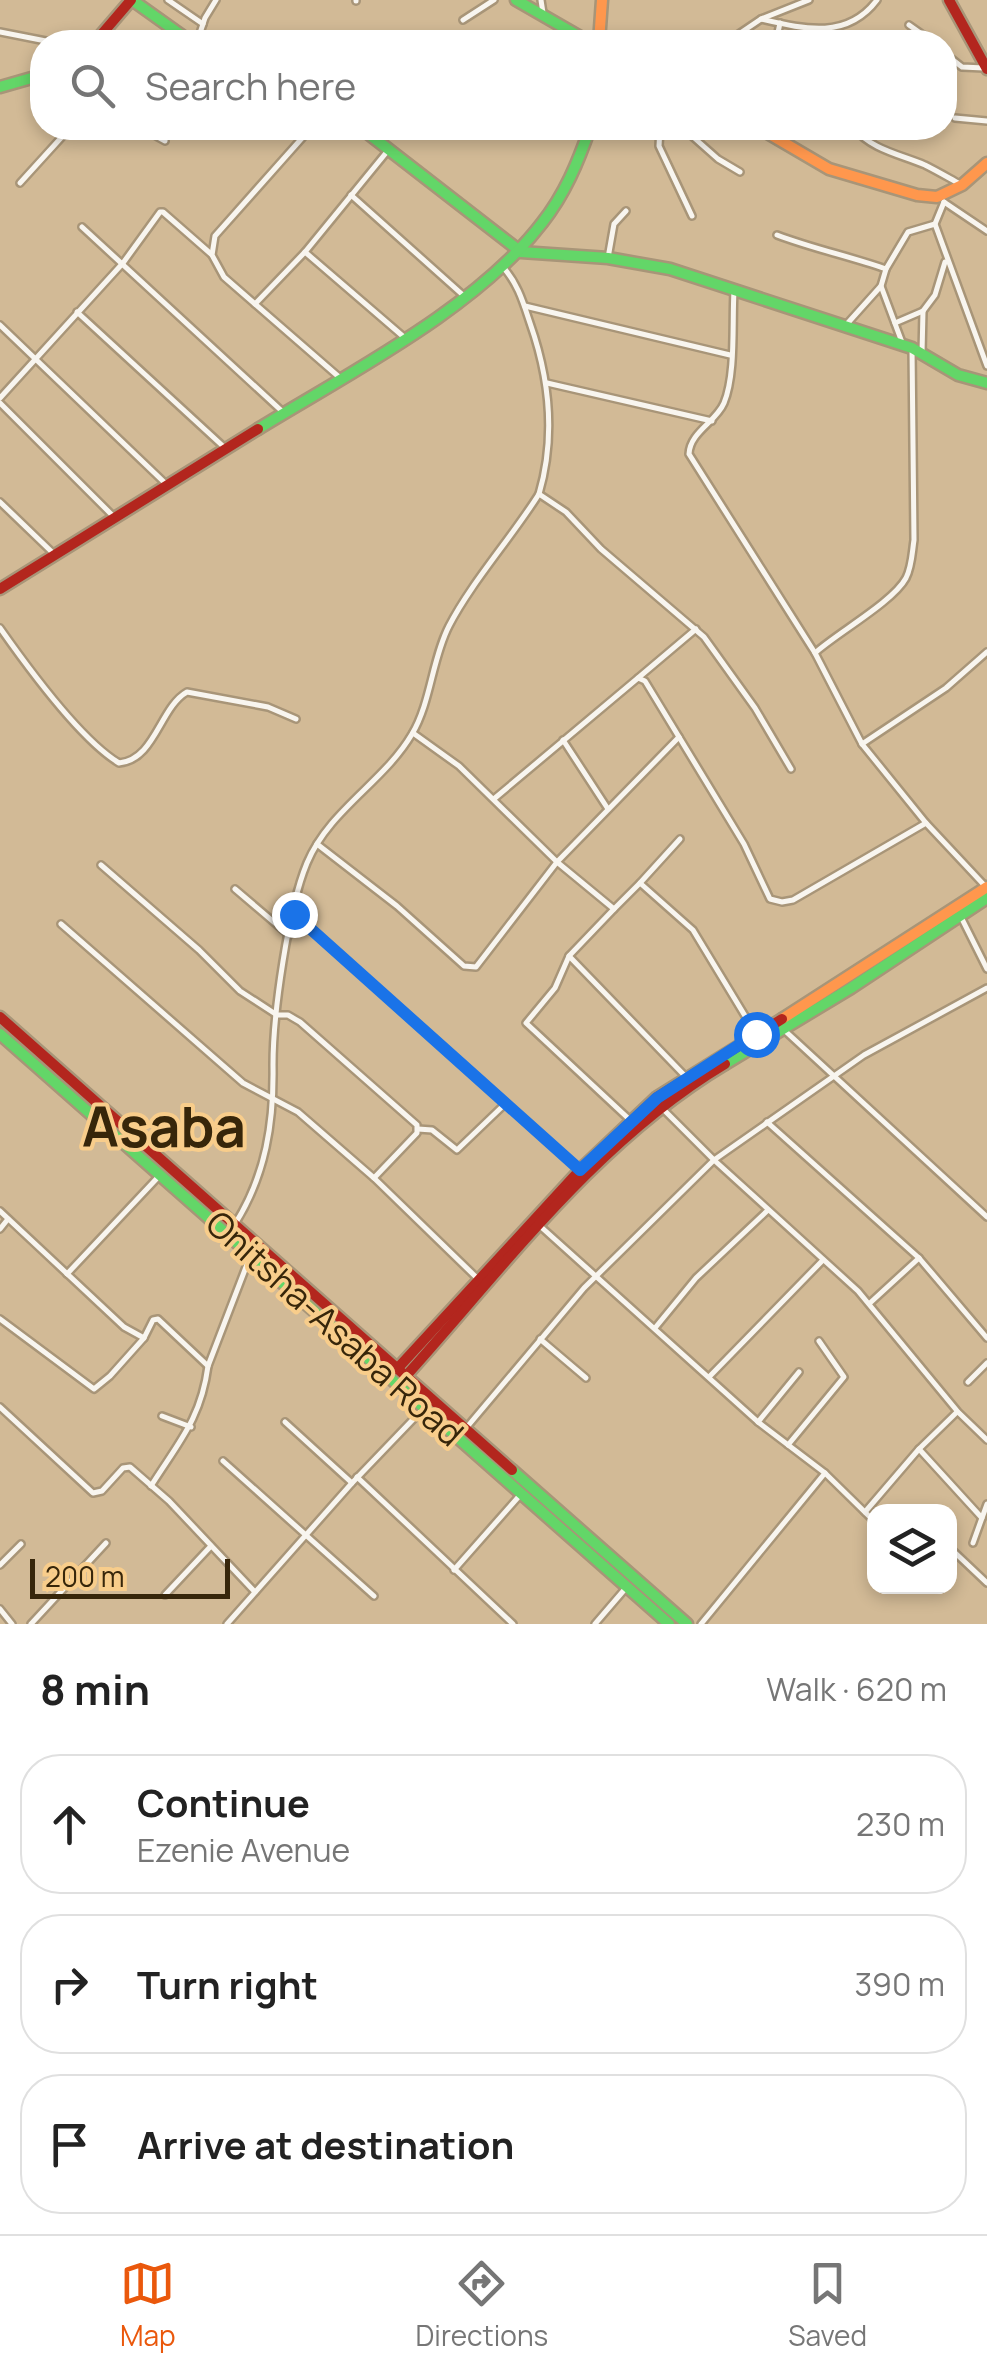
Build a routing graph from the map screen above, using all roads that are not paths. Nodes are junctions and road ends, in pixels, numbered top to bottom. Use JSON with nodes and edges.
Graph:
{"nodes":[{"id":1,"x":132,"y":0,"type":"edge"},
{"id":2,"x":168,"y":0,"type":"edge"},
{"id":3,"x":216,"y":0,"type":"edge"},
{"id":4,"x":494,"y":0,"type":"edge"},
{"id":5,"x":516,"y":0,"type":"edge"},
{"id":6,"x":541,"y":0,"type":"edge"},
{"id":7,"x":602,"y":0,"type":"edge"},
{"id":8,"x":781,"y":0,"type":"edge"},
{"id":9,"x":810,"y":0,"type":"edge"},
{"id":10,"x":877,"y":0,"type":"edge"},
{"id":11,"x":948,"y":0,"type":"edge"},
{"id":12,"x":784,"y":8,"type":"junction"},
{"id":13,"x":542,"y":13,"type":"junction"},
{"id":14,"x":761,"y":19,"type":"junction"},
{"id":15,"x":463,"y":20,"type":"dead end"},
{"id":16,"x":202,"y":24,"type":"junction"},
{"id":17,"x":780,"y":24,"type":"junction"},
{"id":18,"x":909,"y":25,"type":"dead end"},
{"id":19,"x":105,"y":30,"type":"edge"},
{"id":20,"x":176,"y":30,"type":"edge"},
{"id":21,"x":199,"y":30,"type":"edge"},
{"id":22,"x":568,"y":30,"type":"edge"},
{"id":23,"x":601,"y":30,"type":"edge"},
{"id":24,"x":745,"y":30,"type":"edge"},
{"id":25,"x":779,"y":30,"type":"edge"},
{"id":26,"x":916,"y":30,"type":"edge"},
{"id":27,"x":0,"y":32,"type":"edge"},
{"id":28,"x":30,"y":38,"type":"edge"},
{"id":29,"x":957,"y":63,"type":"edge"},
{"id":30,"x":987,"y":67,"type":"edge"},
{"id":31,"x":30,"y":78,"type":"edge"},
{"id":32,"x":0,"y":87,"type":"edge"},
{"id":33,"x":957,"y":118,"type":"edge"},
{"id":34,"x":987,"y":121,"type":"edge"},
{"id":35,"x":59,"y":140,"type":"edge"},
{"id":36,"x":299,"y":140,"type":"edge"},
{"id":37,"x":378,"y":140,"type":"edge"},
{"id":38,"x":586,"y":140,"type":"edge"},
{"id":39,"x":659,"y":140,"type":"edge"},
{"id":40,"x":696,"y":140,"type":"edge"},
{"id":41,"x":780,"y":140,"type":"edge"},
{"id":42,"x":866,"y":140,"type":"edge"},
{"id":43,"x":390,"y":148,"type":"junction"},
{"id":44,"x":987,"y":164,"type":"edge"},
{"id":45,"x":740,"y":172,"type":"dead end"},
{"id":46,"x":20,"y":183,"type":"dead end"},
{"id":47,"x":962,"y":185,"type":"junction"},
{"id":48,"x":351,"y":195,"type":"junction"},
{"id":49,"x":941,"y":199,"type":"junction"},
{"id":50,"x":626,"y":211,"type":"dead end"},
{"id":51,"x":692,"y":216,"type":"dead end"},
{"id":52,"x":936,"y":224,"type":"junction"},
{"id":53,"x":82,"y":228,"type":"dead end"},
{"id":54,"x":987,"y":231,"type":"edge"},
{"id":55,"x":777,"y":235,"type":"dead end"},
{"id":56,"x":304,"y":252,"type":"junction"},
{"id":57,"x":521,"y":252,"type":"junction"},
{"id":58,"x":212,"y":256,"type":"junction"},
{"id":59,"x":608,"y":258,"type":"junction"},
{"id":60,"x":946,"y":259,"type":"junction"},
{"id":61,"x":123,"y":263,"type":"junction"},
{"id":62,"x":503,"y":267,"type":"junction"},
{"id":63,"x":886,"y":269,"type":"junction"},
{"id":64,"x":881,"y":286,"type":"junction"},
{"id":65,"x":734,"y":288,"type":"junction"},
{"id":66,"x":466,"y":297,"type":"junction"},
{"id":67,"x":255,"y":304,"type":"junction"},
{"id":68,"x":525,"y":306,"type":"junction"},
{"id":69,"x":923,"y":311,"type":"junction"},
{"id":70,"x":77,"y":312,"type":"junction"},
{"id":71,"x":895,"y":323,"type":"junction"},
{"id":72,"x":0,"y":325,"type":"edge"},
{"id":73,"x":844,"y":328,"type":"junction"},
{"id":74,"x":405,"y":338,"type":"junction"},
{"id":75,"x":913,"y":350,"type":"junction"},
{"id":76,"x":730,"y":355,"type":"junction"},
{"id":77,"x":34,"y":360,"type":"junction"},
{"id":78,"x":987,"y":366,"type":"edge"},
{"id":79,"x":340,"y":378,"type":"junction"},
{"id":80,"x":547,"y":383,"type":"junction"},
{"id":81,"x":987,"y":383,"type":"edge"},
{"id":82,"x":0,"y":400,"type":"edge"},
{"id":83,"x":285,"y":414,"type":"junction"},
{"id":84,"x":712,"y":421,"type":"junction"},
{"id":85,"x":226,"y":450,"type":"junction"},
{"id":86,"x":168,"y":486,"type":"junction"},
{"id":87,"x":539,"y":494,"type":"junction"},
{"id":88,"x":0,"y":502,"type":"edge"},
{"id":89,"x":115,"y":518,"type":"junction"},
{"id":90,"x":55,"y":554,"type":"junction"},
{"id":91,"x":0,"y":589,"type":"edge"},
{"id":92,"x":0,"y":628,"type":"edge"},
{"id":93,"x":696,"y":629,"type":"junction"},
{"id":94,"x":987,"y":652,"type":"edge"},
{"id":95,"x":815,"y":654,"type":"junction"},
{"id":96,"x":638,"y":678,"type":"junction"},
{"id":97,"x":296,"y":719,"type":"dead end"},
{"id":98,"x":413,"y":733,"type":"junction"},
{"id":99,"x":679,"y":738,"type":"junction"},
{"id":100,"x":563,"y":740,"type":"junction"},
{"id":101,"x":862,"y":744,"type":"junction"},
{"id":102,"x":791,"y":769,"type":"dead end"},
{"id":103,"x":495,"y":798,"type":"junction"},
{"id":104,"x":608,"y":810,"type":"junction"},
{"id":105,"x":926,"y":823,"type":"junction"},
{"id":106,"x":680,"y":839,"type":"dead end"},
{"id":107,"x":316,"y":844,"type":"junction"},
{"id":108,"x":557,"y":862,"type":"junction"},
{"id":109,"x":102,"y":865,"type":"dead end"},
{"id":110,"x":640,"y":884,"type":"junction"},
{"id":111,"x":986,"y":887,"type":"edge"},
{"id":112,"x":235,"y":889,"type":"dead end"},
{"id":113,"x":987,"y":898,"type":"edge"},
{"id":114,"x":614,"y":909,"type":"junction"},
{"id":115,"x":294,"y":914,"type":"junction"},
{"id":116,"x":959,"y":915,"type":"junction"},
{"id":117,"x":60,"y":924,"type":"dead end"},
{"id":118,"x":289,"y":935,"type":"junction"},
{"id":119,"x":569,"y":956,"type":"junction"},
{"id":120,"x":987,"y":969,"type":"edge"},
{"id":121,"x":987,"y":988,"type":"edge"},
{"id":122,"x":808,"y":1008,"type":"junction"},
{"id":123,"x":278,"y":1015,"type":"junction"},
{"id":124,"x":0,"y":1017,"type":"edge"},
{"id":125,"x":783,"y":1029,"type":"junction"},
{"id":126,"x":0,"y":1034,"type":"edge"},
{"id":127,"x":756,"y":1034,"type":"junction"},
{"id":128,"x":53,"y":1072,"type":"junction"},
{"id":129,"x":834,"y":1075,"type":"junction"},
{"id":130,"x":686,"y":1077,"type":"junction"},
{"id":131,"x":274,"y":1098,"type":"junction"},
{"id":132,"x":506,"y":1102,"type":"junction"},
{"id":133,"x":660,"y":1106,"type":"junction"},
{"id":134,"x":630,"y":1120,"type":"junction"},
{"id":135,"x":767,"y":1122,"type":"junction"},
{"id":136,"x":418,"y":1129,"type":"junction"},
{"id":137,"x":714,"y":1160,"type":"junction"},
{"id":138,"x":580,"y":1170,"type":"junction"},
{"id":139,"x":161,"y":1174,"type":"junction"},
{"id":140,"x":374,"y":1178,"type":"junction"},
{"id":141,"x":768,"y":1210,"type":"junction"},
{"id":142,"x":0,"y":1211,"type":"edge"},
{"id":143,"x":987,"y":1217,"type":"edge"},
{"id":144,"x":8,"y":1219,"type":"junction"},
{"id":145,"x":234,"y":1225,"type":"junction"},
{"id":146,"x":540,"y":1226,"type":"junction"},
{"id":147,"x":0,"y":1228,"type":"edge"},
{"id":148,"x":251,"y":1254,"type":"junction"},
{"id":149,"x":919,"y":1258,"type":"junction"},
{"id":150,"x":823,"y":1260,"type":"junction"},
{"id":151,"x":66,"y":1274,"type":"junction"},
{"id":152,"x":598,"y":1277,"type":"junction"},
{"id":153,"x":478,"y":1279,"type":"junction"},
{"id":154,"x":870,"y":1304,"type":"junction"},
{"id":155,"x":0,"y":1319,"type":"edge"},
{"id":156,"x":655,"y":1328,"type":"junction"},
{"id":157,"x":144,"y":1338,"type":"junction"},
{"id":158,"x":987,"y":1338,"type":"edge"},
{"id":159,"x":540,"y":1339,"type":"junction"},
{"id":160,"x":819,"y":1342,"type":"dead end"},
{"id":161,"x":987,"y":1363,"type":"edge"},
{"id":162,"x":208,"y":1366,"type":"junction"},
{"id":163,"x":799,"y":1372,"type":"dead end"},
{"id":164,"x":401,"y":1373,"type":"junction"},
{"id":165,"x":710,"y":1376,"type":"junction"},
{"id":166,"x":586,"y":1378,"type":"dead end"},
{"id":167,"x":968,"y":1382,"type":"dead end"},
{"id":168,"x":0,"y":1407,"type":"edge"},
{"id":169,"x":424,"y":1408,"type":"junction"},
{"id":170,"x":958,"y":1412,"type":"junction"},
{"id":171,"x":162,"y":1416,"type":"dead end"},
{"id":172,"x":285,"y":1422,"type":"dead end"},
{"id":173,"x":758,"y":1422,"type":"junction"},
{"id":174,"x":191,"y":1427,"type":"junction"},
{"id":175,"x":465,"y":1429,"type":"junction"},
{"id":176,"x":987,"y":1440,"type":"edge"},
{"id":177,"x":788,"y":1446,"type":"junction"},
{"id":178,"x":918,"y":1448,"type":"junction"},
{"id":179,"x":223,"y":1462,"type":"dead end"},
{"id":180,"x":825,"y":1474,"type":"junction"},
{"id":181,"x":354,"y":1480,"type":"junction"},
{"id":182,"x":151,"y":1486,"type":"junction"},
{"id":183,"x":521,"y":1494,"type":"junction"},
{"id":184,"x":987,"y":1504,"type":"edge"},
{"id":185,"x":865,"y":1512,"type":"joint"},
{"id":186,"x":982,"y":1518,"type":"junction"},
{"id":187,"x":306,"y":1534,"type":"junction"},
{"id":188,"x":106,"y":1543,"type":"dead end"},
{"id":189,"x":21,"y":1544,"type":"dead end"},
{"id":190,"x":974,"y":1544,"type":"dead end"},
{"id":191,"x":211,"y":1546,"type":"junction"},
{"id":192,"x":957,"y":1555,"type":"edge"},
{"id":193,"x":0,"y":1565,"type":"edge"},
{"id":194,"x":454,"y":1570,"type":"junction"},
{"id":195,"x":987,"y":1583,"type":"edge"},
{"id":196,"x":627,"y":1586,"type":"junction"},
{"id":197,"x":255,"y":1592,"type":"junction"},
{"id":198,"x":165,"y":1595,"type":"dead end"},
{"id":199,"x":374,"y":1596,"type":"dead end"},
{"id":200,"x":0,"y":1609,"type":"edge"},
{"id":201,"x":12,"y":1624,"type":"edge"},
{"id":202,"x":32,"y":1624,"type":"edge"},
{"id":203,"x":227,"y":1624,"type":"edge"},
{"id":204,"x":512,"y":1624,"type":"edge"},
{"id":205,"x":595,"y":1624,"type":"edge"},
{"id":206,"x":669,"y":1624,"type":"edge"},
{"id":207,"x":687,"y":1624,"type":"edge"},
{"id":208,"x":701,"y":1624,"type":"edge"}],
"edges":[{"from":1,"to":19,"type":"main road"},
{"from":1,"to":20,"type":"main road"},
{"from":2,"to":16,"type":"street"},
{"from":3,"to":16,"type":"street"},
{"from":4,"to":15,"type":"street"},
{"from":5,"to":13,"type":"main road"},
{"from":6,"to":13,"type":"street"},
{"from":7,"to":23,"type":"main road"},
{"from":8,"to":12,"type":"street"},
{"from":9,"to":12,"type":"street"},
{"from":10,"to":17,"type":"street"},
{"from":11,"to":30,"type":"main road"},
{"from":12,"to":14,"type":"street"},
{"from":13,"to":22,"type":"main road"},
{"from":14,"to":17,"type":"street"},
{"from":14,"to":24,"type":"street"},
{"from":16,"to":21,"type":"street"},
{"from":17,"to":25,"type":"street"},
{"from":18,"to":26,"type":"street"},
{"from":27,"to":28,"type":"street"},
{"from":29,"to":30,"type":"street"},
{"from":31,"to":32,"type":"main road"},
{"from":33,"to":34,"type":"street"},
{"from":35,"to":46,"type":"street"},
{"from":36,"to":58,"type":"street"},
{"from":37,"to":43,"type":"main road"},
{"from":38,"to":57,"type":"main road"},
{"from":39,"to":51,"type":"street"},
{"from":40,"to":45,"type":"street"},
{"from":41,"to":49,"type":"main road"},
{"from":42,"to":47,"type":"street"},
{"from":43,"to":48,"type":"street"},
{"from":43,"to":57,"type":"main road"},
{"from":44,"to":47,"type":"main road"},
{"from":47,"to":49,"type":"main road"},
{"from":48,"to":56,"type":"street"},
{"from":48,"to":66,"type":"street"},
{"from":49,"to":52,"type":"street"},
{"from":49,"to":54,"type":"street"},
{"from":50,"to":59,"type":"street"},
{"from":52,"to":60,"type":"street"},
{"from":52,"to":63,"type":"street"},
{"from":53,"to":61,"type":"street"},
{"from":55,"to":63,"type":"street"},
{"from":56,"to":67,"type":"street"},
{"from":56,"to":74,"type":"street"},
{"from":57,"to":59,"type":"main road"},
{"from":57,"to":62,"type":"main road"},
{"from":58,"to":61,"type":"street"},
{"from":58,"to":67,"type":"street"},
{"from":59,"to":65,"type":"main road"},
{"from":60,"to":69,"type":"street"},
{"from":60,"to":78,"type":"street"},
{"from":61,"to":70,"type":"street"},
{"from":61,"to":83,"type":"street"},
{"from":62,"to":66,"type":"main road"},
{"from":62,"to":68,"type":"street"},
{"from":63,"to":64,"type":"street"},
{"from":64,"to":71,"type":"street"},
{"from":64,"to":73,"type":"street"},
{"from":65,"to":73,"type":"main road"},
{"from":65,"to":76,"type":"street"},
{"from":66,"to":74,"type":"main road"},
{"from":67,"to":79,"type":"street"},
{"from":68,"to":76,"type":"street"},
{"from":68,"to":80,"type":"street"},
{"from":69,"to":71,"type":"street"},
{"from":69,"to":75,"type":"street"},
{"from":70,"to":77,"type":"street"},
{"from":70,"to":85,"type":"street"},
{"from":71,"to":75,"type":"street"},
{"from":72,"to":77,"type":"street"},
{"from":73,"to":75,"type":"main road"},
{"from":74,"to":79,"type":"main road"},
{"from":75,"to":81,"type":"main road"},
{"from":75,"to":95,"type":"street"},
{"from":76,"to":84,"type":"street"},
{"from":77,"to":82,"type":"street"},
{"from":77,"to":86,"type":"street"},
{"from":79,"to":83,"type":"main road"},
{"from":80,"to":84,"type":"street"},
{"from":80,"to":87,"type":"street"},
{"from":82,"to":89,"type":"street"},
{"from":83,"to":85,"type":"main road"},
{"from":84,"to":95,"type":"street"},
{"from":85,"to":86,"type":"main road"},
{"from":86,"to":89,"type":"main road"},
{"from":87,"to":93,"type":"street"},
{"from":87,"to":98,"type":"street"},
{"from":88,"to":90,"type":"street"},
{"from":89,"to":90,"type":"main road"},
{"from":90,"to":91,"type":"main road"},
{"from":92,"to":97,"type":"street"},
{"from":93,"to":96,"type":"street"},
{"from":93,"to":102,"type":"street"},
{"from":94,"to":101,"type":"street"},
{"from":95,"to":101,"type":"street"},
{"from":96,"to":99,"type":"street"},
{"from":96,"to":100,"type":"street"},
{"from":98,"to":103,"type":"street"},
{"from":98,"to":107,"type":"street"},
{"from":99,"to":104,"type":"street"},
{"from":99,"to":105,"type":"street"},
{"from":100,"to":103,"type":"street"},
{"from":100,"to":104,"type":"street"},
{"from":101,"to":105,"type":"street"},
{"from":103,"to":108,"type":"street"},
{"from":104,"to":108,"type":"street"},
{"from":105,"to":111,"type":"street"},
{"from":106,"to":110,"type":"street"},
{"from":107,"to":108,"type":"street"},
{"from":107,"to":115,"type":"street"},
{"from":108,"to":114,"type":"street"},
{"from":109,"to":123,"type":"street"},
{"from":110,"to":114,"type":"street"},
{"from":110,"to":127,"type":"street"},
{"from":111,"to":122,"type":"main road"},
{"from":112,"to":118,"type":"street"},
{"from":113,"to":116,"type":"main road"},
{"from":114,"to":119,"type":"street"},
{"from":115,"to":118,"type":"street"},
{"from":115,"to":132,"type":"street"},
{"from":116,"to":120,"type":"street"},
{"from":116,"to":122,"type":"main road"},
{"from":117,"to":131,"type":"street"},
{"from":118,"to":123,"type":"street"},
{"from":119,"to":130,"type":"street"},
{"from":119,"to":134,"type":"street"},
{"from":121,"to":129,"type":"street"},
{"from":122,"to":125,"type":"main road"},
{"from":122,"to":127,"type":"main road"},
{"from":123,"to":131,"type":"street"},
{"from":123,"to":136,"type":"street"},
{"from":124,"to":128,"type":"main road"},
{"from":125,"to":129,"type":"street"},
{"from":125,"to":133,"type":"main road"},
{"from":126,"to":128,"type":"main road","name":"Onitsha-Asaba Road"},
{"from":127,"to":130,"type":"main road"},
{"from":128,"to":139,"type":"main road","name":"Onitsha-Asaba Road"},
{"from":128,"to":145,"type":"main road"},
{"from":129,"to":135,"type":"street"},
{"from":129,"to":143,"type":"street"},
{"from":130,"to":134,"type":"main road"},
{"from":131,"to":140,"type":"street"},
{"from":131,"to":145,"type":"street"},
{"from":132,"to":136,"type":"street"},
{"from":132,"to":138,"type":"street"},
{"from":133,"to":137,"type":"street"},
{"from":133,"to":146,"type":"main road"},
{"from":134,"to":138,"type":"main road"},
{"from":135,"to":137,"type":"street"},
{"from":135,"to":149,"type":"street"},
{"from":136,"to":140,"type":"street"},
{"from":137,"to":141,"type":"street"},
{"from":137,"to":152,"type":"street"},
{"from":138,"to":153,"type":"main road"},
{"from":139,"to":148,"type":"main road","name":"Onitsha-Asaba Road"},
{"from":139,"to":151,"type":"street"},
{"from":140,"to":153,"type":"street"},
{"from":141,"to":150,"type":"street"},
{"from":141,"to":156,"type":"street"},
{"from":142,"to":144,"type":"street"},
{"from":144,"to":147,"type":"street"},
{"from":144,"to":151,"type":"street"},
{"from":145,"to":164,"type":"main road"},
{"from":146,"to":152,"type":"street"},
{"from":146,"to":164,"type":"main road"},
{"from":148,"to":162,"type":"street"},
{"from":148,"to":169,"type":"main road","name":"Onitsha-Asaba Road"},
{"from":149,"to":154,"type":"street"},
{"from":149,"to":158,"type":"street"},
{"from":150,"to":154,"type":"street"},
{"from":150,"to":165,"type":"street"},
{"from":151,"to":157,"type":"street"},
{"from":152,"to":156,"type":"street"},
{"from":152,"to":159,"type":"street"},
{"from":153,"to":164,"type":"main road"},
{"from":154,"to":170,"type":"street"},
{"from":155,"to":157,"type":"street"},
{"from":156,"to":165,"type":"street"},
{"from":157,"to":162,"type":"street"},
{"from":159,"to":166,"type":"street"},
{"from":159,"to":175,"type":"street"},
{"from":160,"to":177,"type":"street"},
{"from":161,"to":167,"type":"street"},
{"from":162,"to":174,"type":"street"},
{"from":163,"to":173,"type":"street"},
{"from":164,"to":175,"type":"main road"},
{"from":165,"to":173,"type":"street"},
{"from":168,"to":182,"type":"street"},
{"from":169,"to":181,"type":"street"},
{"from":169,"to":183,"type":"main road","name":"Onitsha-Asaba Road"},
{"from":170,"to":176,"type":"street"},
{"from":170,"to":178,"type":"street"},
{"from":171,"to":174,"type":"street"},
{"from":172,"to":181,"type":"street"},
{"from":173,"to":177,"type":"street"},
{"from":174,"to":182,"type":"street"},
{"from":175,"to":207,"type":"main road"},
{"from":177,"to":180,"type":"street"},
{"from":178,"to":185,"type":"street"},
{"from":178,"to":186,"type":"street"},
{"from":179,"to":187,"type":"street"},
{"from":180,"to":185,"type":"street"},
{"from":180,"to":208,"type":"street"},
{"from":181,"to":187,"type":"street"},
{"from":181,"to":194,"type":"street"},
{"from":182,"to":191,"type":"street"},
{"from":183,"to":194,"type":"street"},
{"from":183,"to":196,"type":"main road","name":"Onitsha-Asaba Road"},
{"from":184,"to":186,"type":"street"},
{"from":186,"to":190,"type":"street"},
{"from":187,"to":197,"type":"street"},
{"from":187,"to":199,"type":"street"},
{"from":188,"to":202,"type":"street"},
{"from":189,"to":193,"type":"street"},
{"from":191,"to":197,"type":"street"},
{"from":191,"to":198,"type":"street"},
{"from":192,"to":195,"type":"street"},
{"from":194,"to":204,"type":"street"},
{"from":196,"to":205,"type":"street"},
{"from":196,"to":206,"type":"main road","name":"Onitsha-Asaba Road"},
{"from":197,"to":203,"type":"street"},
{"from":200,"to":201,"type":"street"}]}
